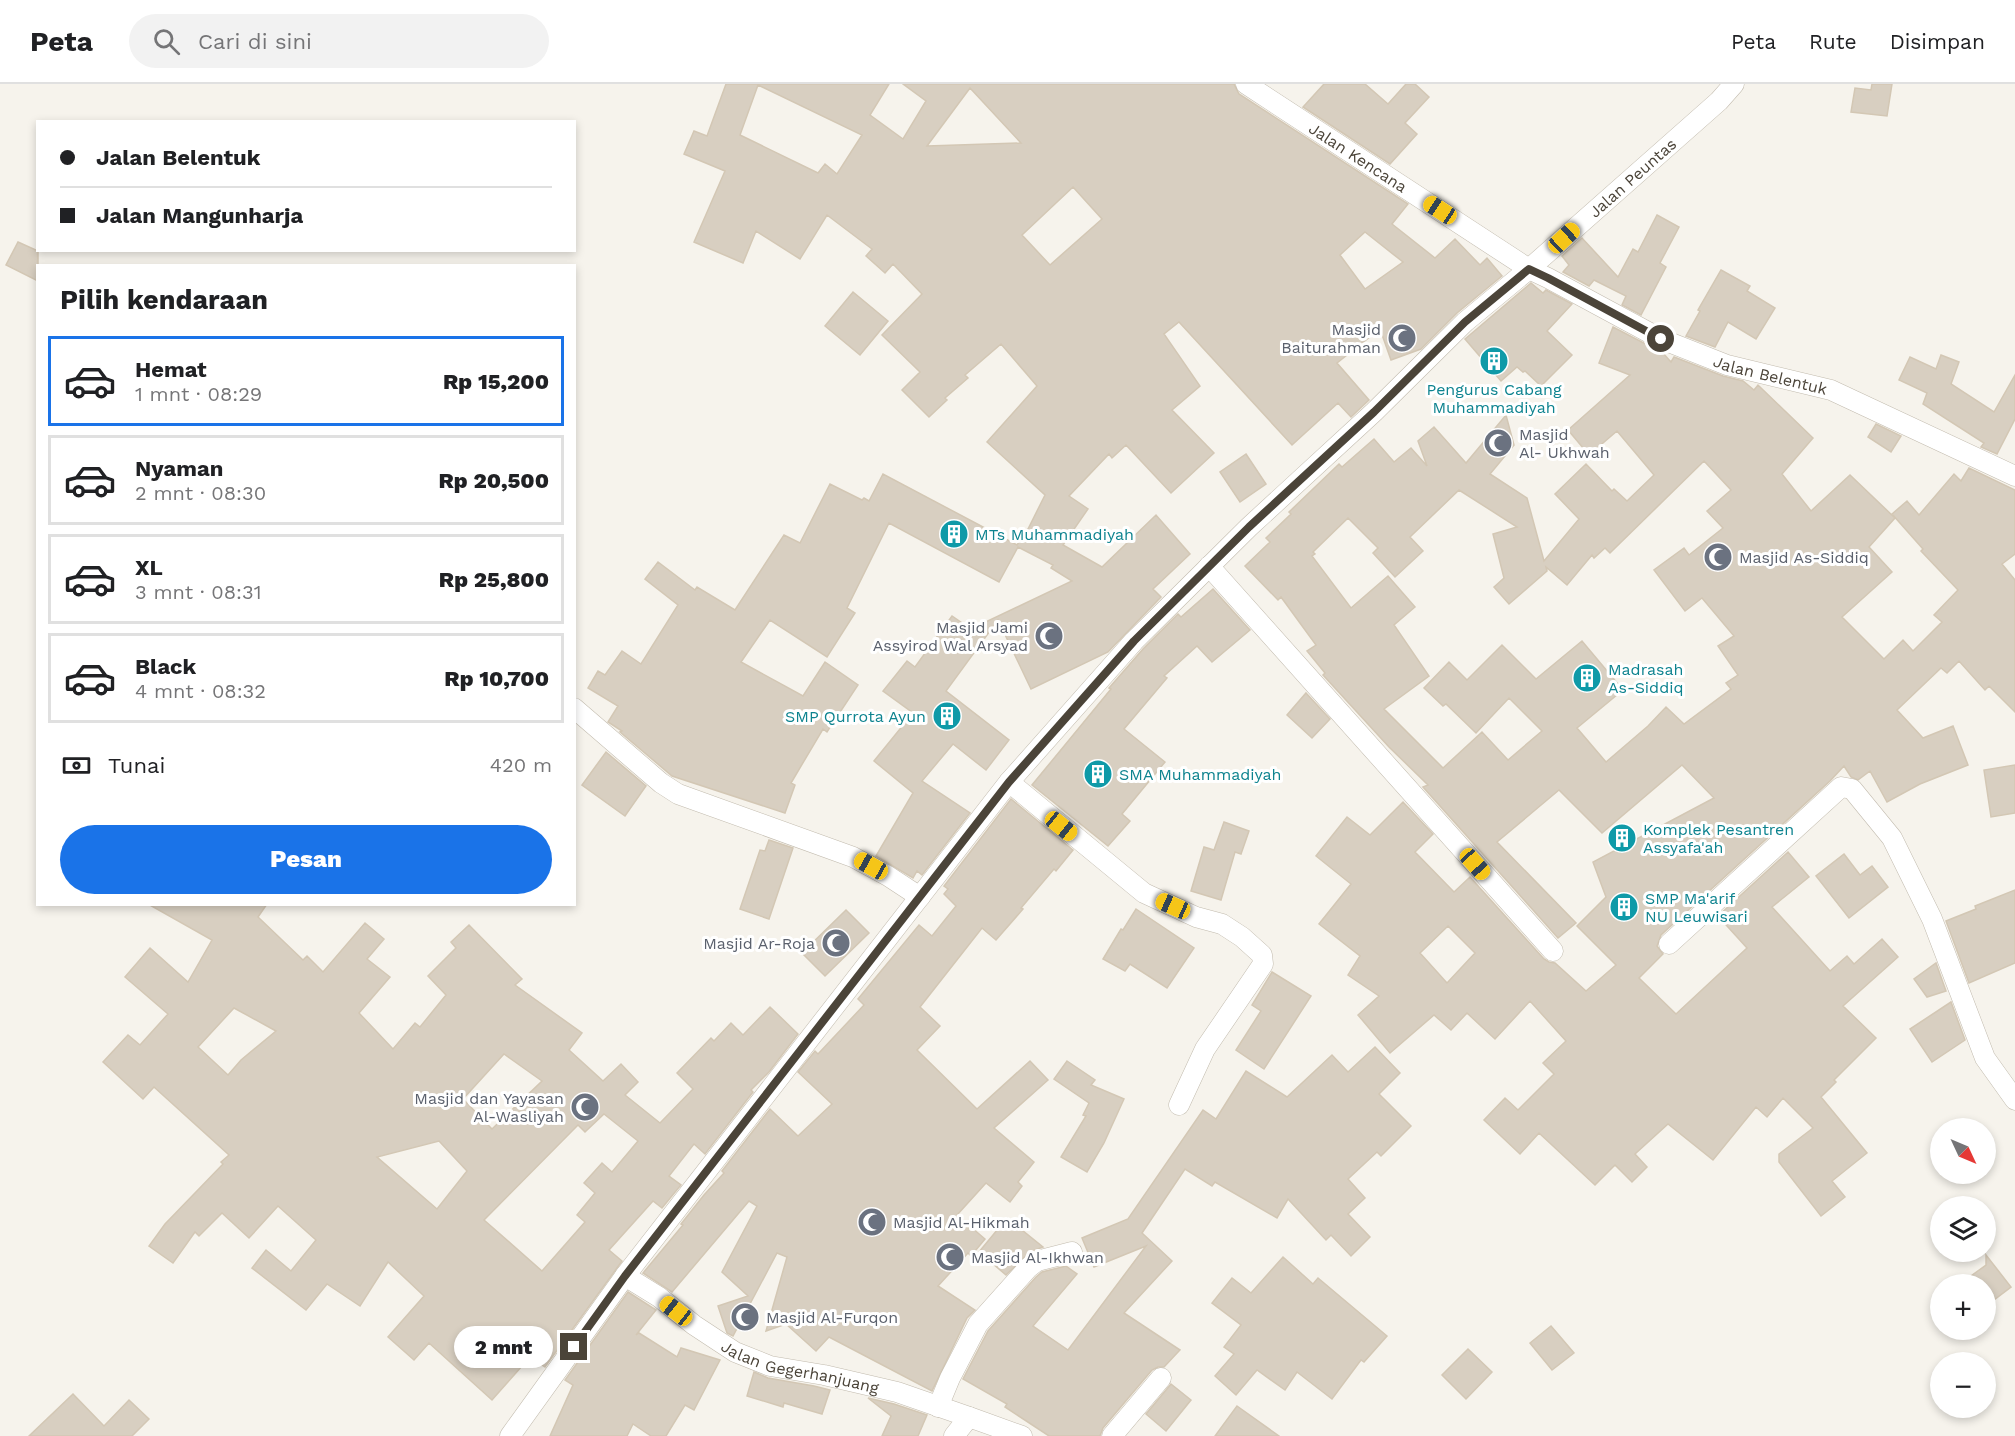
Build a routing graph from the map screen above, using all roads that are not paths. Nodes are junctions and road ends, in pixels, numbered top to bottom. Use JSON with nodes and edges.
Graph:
{"nodes":[{"id":1,"x":1246,"y":84,"type":"edge"},
{"id":2,"x":1734,"y":84,"type":"edge"},
{"id":3,"x":1529,"y":269,"type":"junction"},
{"id":4,"x":2015,"y":476,"type":"edge"},
{"id":5,"x":1209,"y":566,"type":"junction"},
{"id":6,"x":576,"y":710,"type":"edge"},
{"id":7,"x":1009,"y":782,"type":"junction"},
{"id":8,"x":920,"y":897,"type":"junction"},
{"id":9,"x":1669,"y":944,"type":"dead end"},
{"id":10,"x":1553,"y":951,"type":"dead end"},
{"id":11,"x":2015,"y":1100,"type":"edge"},
{"id":12,"x":1179,"y":1105,"type":"dead end"},
{"id":13,"x":1072,"y":1252,"type":"dead end"},
{"id":14,"x":625,"y":1276,"type":"junction"},
{"id":15,"x":1161,"y":1378,"type":"dead end"},
{"id":16,"x":938,"y":1407,"type":"junction"},
{"id":17,"x":969,"y":1417,"type":"junction"},
{"id":18,"x":510,"y":1436,"type":"edge"},
{"id":19,"x":954,"y":1436,"type":"edge"},
{"id":20,"x":1022,"y":1436,"type":"edge"},
{"id":21,"x":1112,"y":1436,"type":"edge"}],
"edges":[{"from":1,"to":3,"type":"street","name":"Jalan Kencana"},
{"from":2,"to":3,"type":"street","name":"Jalan Peuntas"},
{"from":3,"to":4,"type":"street","name":"Jalan Belentuk"},
{"from":3,"to":5,"type":"street","name":"Jalan Peuntas"},
{"from":5,"to":7,"type":"street","name":"Jalan Peuntas"},
{"from":5,"to":10,"type":"street"},
{"from":6,"to":8,"type":"street"},
{"from":7,"to":8,"type":"street","name":"Jalan Peuntas"},
{"from":7,"to":12,"type":"street"},
{"from":8,"to":14,"type":"street","name":"Jalan Peuntas"},
{"from":9,"to":11,"type":"street"},
{"from":13,"to":16,"type":"street"},
{"from":14,"to":16,"type":"street","name":"Jalan Gegerhanjuang"},
{"from":14,"to":18,"type":"street","name":"Jalan Peuntas"},
{"from":15,"to":21,"type":"street"},
{"from":16,"to":17,"type":"street","name":"Jalan Gegerhanjuang"},
{"from":17,"to":19,"type":"street"},
{"from":17,"to":20,"type":"street","name":"Jalan Gegerhanjuang"}]}
